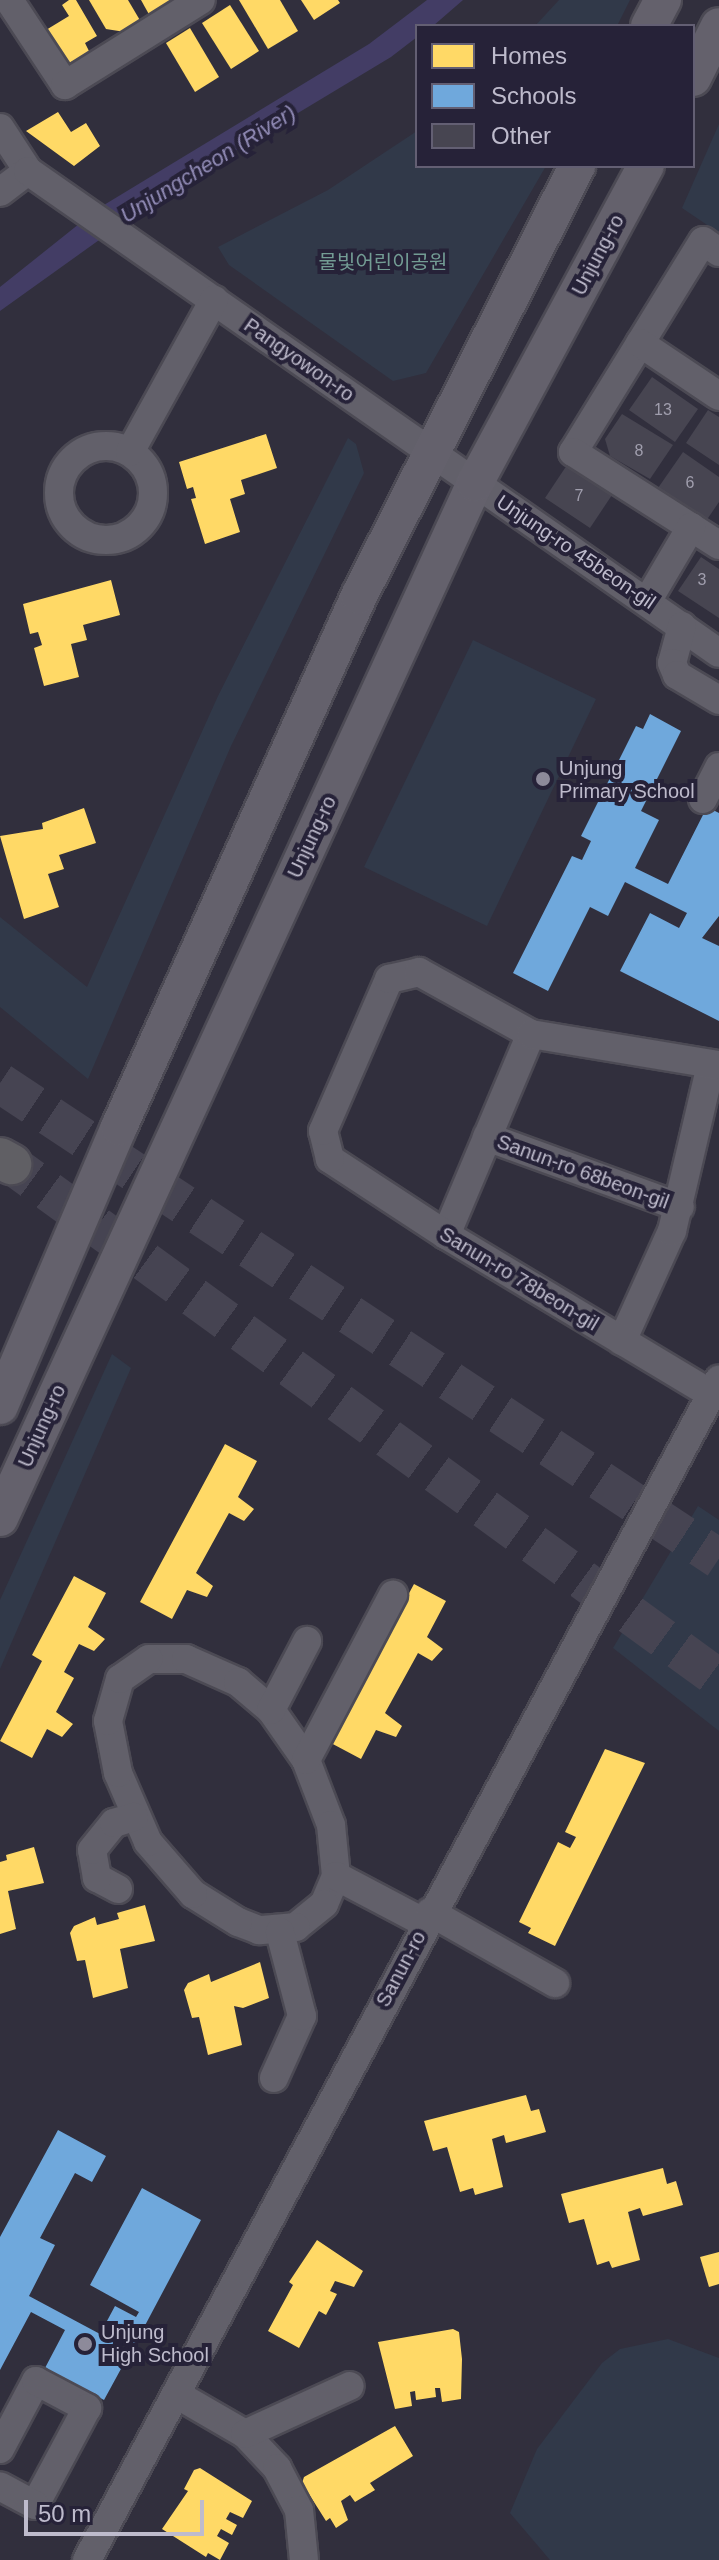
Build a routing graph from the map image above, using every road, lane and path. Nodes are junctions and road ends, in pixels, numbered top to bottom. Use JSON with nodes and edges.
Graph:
{"nodes":[{"id":1,"x":9,"y":0,"type":"edge"},
{"id":2,"x":201,"y":0,"type":"edge"},
{"id":3,"x":663,"y":0,"type":"edge"},
{"id":4,"x":650,"y":24,"type":"edge"},
{"id":5,"x":719,"y":26,"type":"edge"},
{"id":6,"x":695,"y":74,"type":"edge"},
{"id":7,"x":0,"y":128,"type":"edge"},
{"id":8,"x":576,"y":168,"type":"edge"},
{"id":9,"x":645,"y":168,"type":"edge"},
{"id":10,"x":28,"y":171,"type":"junction"},
{"id":11,"x":0,"y":192,"type":"edge"},
{"id":12,"x":719,"y":252,"type":"edge"},
{"id":13,"x":214,"y":300,"type":"junction"},
{"id":14,"x":640,"y":343,"type":"junction"},
{"id":15,"x":719,"y":396,"type":"edge"},
{"id":16,"x":130,"y":452,"type":"dead end"},
{"id":17,"x":431,"y":453,"type":"junction"},
{"id":18,"x":475,"y":483,"type":"junction"},
{"id":19,"x":691,"y":527,"type":"junction"},
{"id":20,"x":719,"y":545,"type":"edge"},
{"id":21,"x":648,"y":600,"type":"junction"},
{"id":22,"x":682,"y":626,"type":"junction"},
{"id":23,"x":719,"y":653,"type":"edge"},
{"id":24,"x":719,"y":700,"type":"edge"},
{"id":25,"x":719,"y":767,"type":"edge"},
{"id":26,"x":703,"y":799,"type":"dead end"},
{"id":27,"x":531,"y":1034,"type":"junction"},
{"id":28,"x":715,"y":1065,"type":"edge"},
{"id":29,"x":487,"y":1137,"type":"junction"},
{"id":30,"x":330,"y":1159,"type":"joint"},
{"id":31,"x":680,"y":1207,"type":"junction"},
{"id":32,"x":446,"y":1235,"type":"junction"},
{"id":33,"x":622,"y":1341,"type":"junction"},
{"id":34,"x":715,"y":1387,"type":"edge"},
{"id":35,"x":0,"y":1406,"type":"edge"},
{"id":36,"x":0,"y":1518,"type":"edge"},
{"id":37,"x":393,"y":1595,"type":"dead end"},
{"id":38,"x":307,"y":1641,"type":"dead end"},
{"id":39,"x":271,"y":1710,"type":"junction"},
{"id":40,"x":306,"y":1760,"type":"junction"},
{"id":41,"x":134,"y":1817,"type":"junction"},
{"id":42,"x":336,"y":1876,"type":"junction"},
{"id":43,"x":118,"y":1889,"type":"dead end"},
{"id":44,"x":428,"y":1918,"type":"junction"},
{"id":45,"x":280,"y":1932,"type":"junction"},
{"id":46,"x":555,"y":1983,"type":"dead end"},
{"id":47,"x":274,"y":2078,"type":"dead end"},
{"id":48,"x":350,"y":2386,"type":"dead end"},
{"id":49,"x":176,"y":2394,"type":"junction"},
{"id":50,"x":245,"y":2434,"type":"junction"},
{"id":51,"x":0,"y":2449,"type":"edge"},
{"id":52,"x":0,"y":2486,"type":"edge"},
{"id":53,"x":87,"y":2560,"type":"edge"},
{"id":54,"x":304,"y":2560,"type":"edge"}],
"edges":[{"from":1,"to":2,"type":"street"},
{"from":3,"to":4,"type":"main road"},
{"from":5,"to":6,"type":"main road"},
{"from":7,"to":10,"type":"street"},
{"from":8,"to":17,"type":"main road"},
{"from":9,"to":18,"type":"main road","name":"Unjung-ro"},
{"from":10,"to":11,"type":"street"},
{"from":10,"to":13,"type":"street","name":"Pangyowon-ro"},
{"from":12,"to":14,"type":"street"},
{"from":13,"to":16,"type":"street"},
{"from":13,"to":17,"type":"street","name":"Pangyowon-ro"},
{"from":14,"to":15,"type":"street"},
{"from":14,"to":19,"type":"street"},
{"from":17,"to":18,"type":"street","name":"Unjung-ro 45beon-gil"},
{"from":17,"to":35,"type":"main road"},
{"from":18,"to":21,"type":"street","name":"Unjung-ro 45beon-gil"},
{"from":18,"to":36,"type":"main road","name":"Unjung-ro"},
{"from":19,"to":20,"type":"street"},
{"from":19,"to":21,"type":"street"},
{"from":21,"to":22,"type":"street","name":"Unjung-ro 45beon-gil"},
{"from":22,"to":23,"type":"street","name":"Unjung-ro 45beon-gil"},
{"from":22,"to":24,"type":"street"},
{"from":25,"to":26,"type":"street"},
{"from":27,"to":28,"type":"street","name":"Sanun-ro 68beon-gil"},
{"from":27,"to":29,"type":"street","name":"Sanun-ro 68beon-gil"},
{"from":27,"to":30,"type":"street","name":"Sanun-ro 68beon-gil"},
{"from":28,"to":31,"type":"street","name":"Sanun-ro 68beon-gil"},
{"from":29,"to":31,"type":"street","name":"Sanun-ro 68beon-gil"},
{"from":29,"to":32,"type":"street","name":"Sanun-ro 68beon-gil"},
{"from":30,"to":32,"type":"street","name":"Sanun-ro 78beon-gil"},
{"from":31,"to":33,"type":"street","name":"Sanun-ro 68beon-gil"},
{"from":32,"to":33,"type":"street","name":"Sanun-ro 78beon-gil"},
{"from":33,"to":34,"type":"street","name":"Sanun-ro 78beon-gil"},
{"from":34,"to":44,"type":"street","name":"Sanun-ro"},
{"from":37,"to":40,"type":"street"},
{"from":38,"to":39,"type":"street"},
{"from":39,"to":40,"type":"street"},
{"from":39,"to":41,"type":"street"},
{"from":40,"to":42,"type":"street"},
{"from":41,"to":43,"type":"street"},
{"from":41,"to":45,"type":"street"},
{"from":42,"to":44,"type":"street"},
{"from":42,"to":45,"type":"street"},
{"from":44,"to":46,"type":"street"},
{"from":44,"to":49,"type":"street","name":"Sanun-ro"},
{"from":45,"to":47,"type":"street"},
{"from":48,"to":50,"type":"street"},
{"from":49,"to":50,"type":"street"},
{"from":49,"to":53,"type":"street","name":"Sanun-ro"},
{"from":50,"to":54,"type":"street"},
{"from":51,"to":52,"type":"street"}]}
